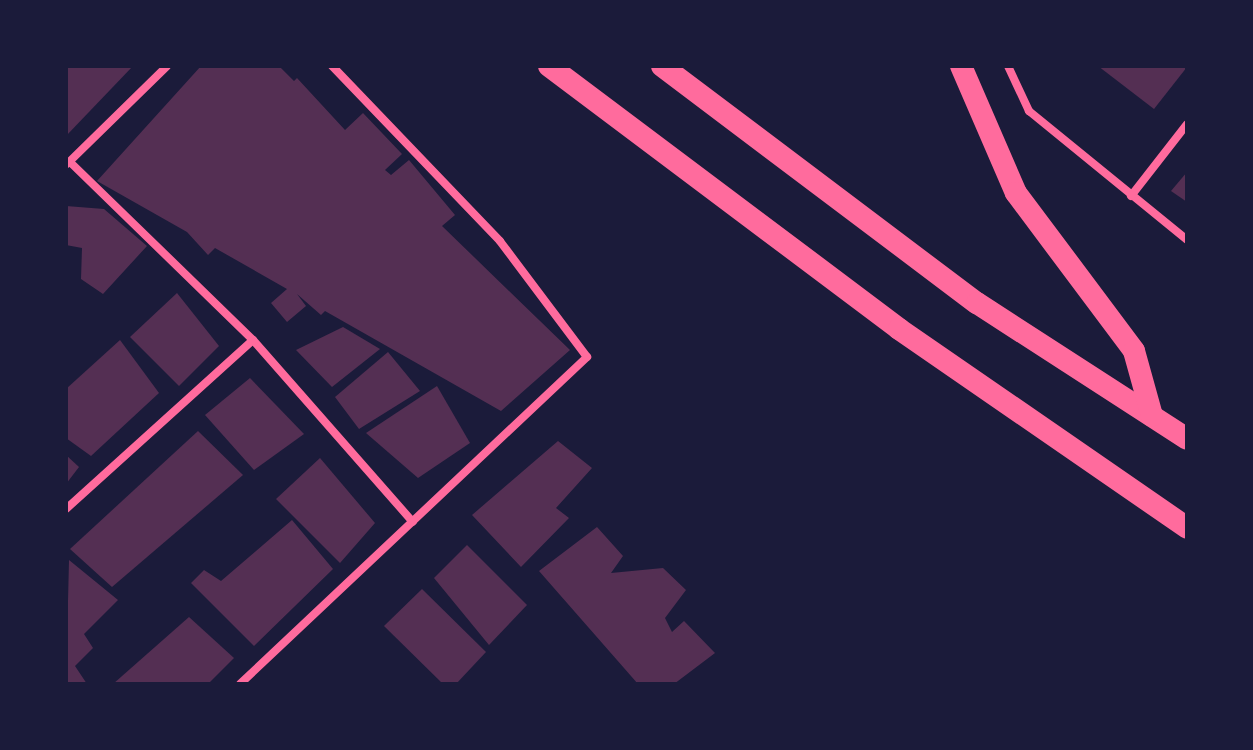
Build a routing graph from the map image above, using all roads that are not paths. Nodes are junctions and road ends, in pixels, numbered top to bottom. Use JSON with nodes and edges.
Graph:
{"nodes":[{"id":1,"x":167,"y":66,"type":"edge"},
{"id":2,"x":332,"y":66,"type":"edge"},
{"id":3,"x":549,"y":66,"type":"edge"},
{"id":4,"x":662,"y":66,"type":"edge"},
{"id":5,"x":961,"y":66,"type":"edge"},
{"id":6,"x":1008,"y":66,"type":"edge"},
{"id":7,"x":1187,"y":124,"type":"edge"},
{"id":8,"x":68,"y":163,"type":"edge"},
{"id":9,"x":1131,"y":196,"type":"junction"},
{"id":10,"x":1187,"y":240,"type":"edge"},
{"id":11,"x":253,"y":340,"type":"junction"},
{"id":12,"x":1152,"y":416,"type":"junction"},
{"id":13,"x":1187,"y":439,"type":"edge"},
{"id":14,"x":66,"y":509,"type":"edge"},
{"id":15,"x":413,"y":522,"type":"junction"},
{"id":16,"x":1187,"y":528,"type":"edge"},
{"id":17,"x":240,"y":684,"type":"edge"}],
"edges":[{"from":1,"to":8,"type":"street"},
{"from":2,"to":15,"type":"street"},
{"from":3,"to":16,"type":"highway"},
{"from":4,"to":12,"type":"highway"},
{"from":5,"to":12,"type":"highway"},
{"from":6,"to":9,"type":"street"},
{"from":7,"to":9,"type":"street"},
{"from":8,"to":11,"type":"street"},
{"from":9,"to":10,"type":"street"},
{"from":11,"to":14,"type":"street"},
{"from":11,"to":15,"type":"street"},
{"from":12,"to":13,"type":"highway"},
{"from":15,"to":17,"type":"street"}]}
